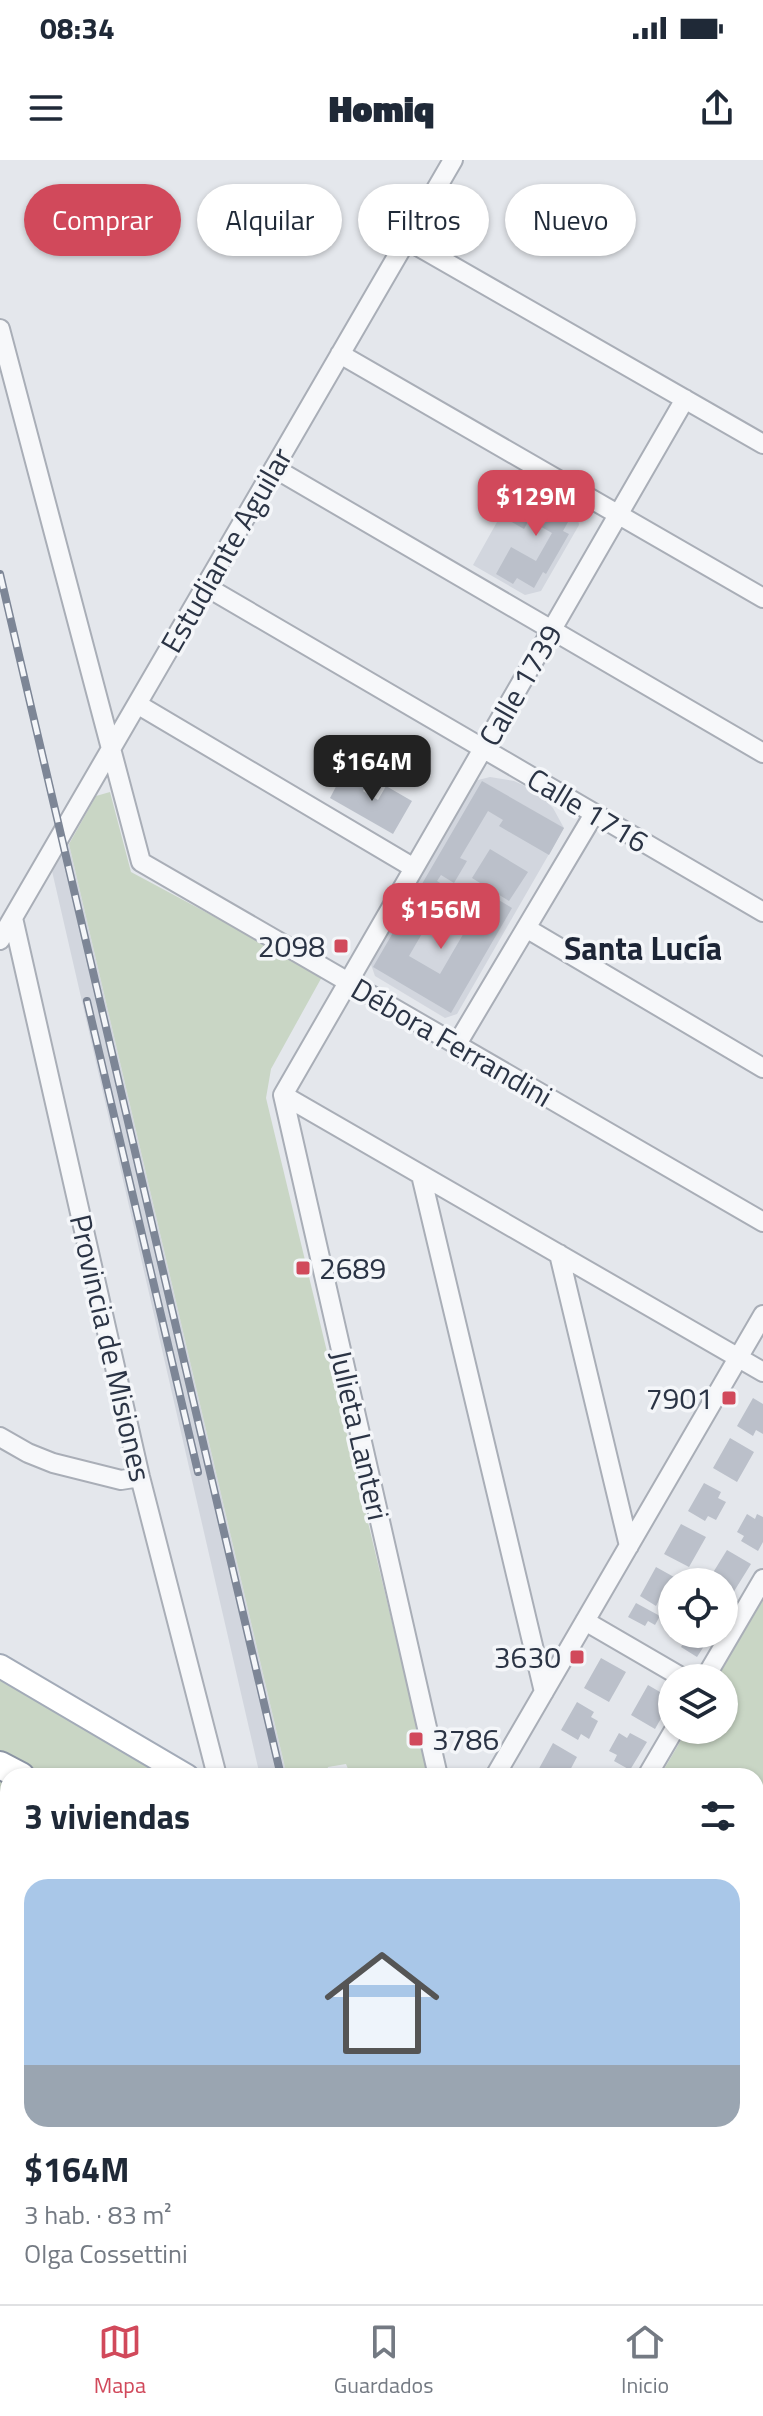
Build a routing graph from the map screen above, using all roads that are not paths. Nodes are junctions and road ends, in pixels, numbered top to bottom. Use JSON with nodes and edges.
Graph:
{"nodes":[{"id":1,"x":453,"y":160,"type":"edge"},
{"id":2,"x":439,"y":184,"type":"edge"},
{"id":3,"x":398,"y":256,"type":"edge"},
{"id":4,"x":435,"y":256,"type":"edge"},
{"id":5,"x":0,"y":329,"type":"edge"},
{"id":6,"x":340,"y":354,"type":"junction"},
{"id":7,"x":685,"y":399,"type":"junction"},
{"id":8,"x":763,"y":444,"type":"edge"},
{"id":9,"x":274,"y":468,"type":"junction"},
{"id":10,"x":618,"y":514,"type":"junction"},
{"id":11,"x":205,"y":586,"type":"junction"},
{"id":12,"x":763,"y":598,"type":"edge"},
{"id":13,"x":551,"y":630,"type":"junction"},
{"id":14,"x":137,"y":704,"type":"junction"},
{"id":15,"x":483,"y":748,"type":"junction"},
{"id":16,"x":110,"y":751,"type":"junction"},
{"id":17,"x":763,"y":753,"type":"edge"},
{"id":18,"x":594,"y":814,"type":"junction"},
{"id":19,"x":414,"y":868,"type":"junction"},
{"id":20,"x":763,"y":912,"type":"edge"},
{"id":21,"x":13,"y":918,"type":"junction"},
{"id":22,"x":526,"y":928,"type":"junction"},
{"id":23,"x":0,"y":940,"type":"edge"},
{"id":24,"x":348,"y":981,"type":"junction"},
{"id":25,"x":457,"y":1044,"type":"junction"},
{"id":26,"x":763,"y":1068,"type":"edge"},
{"id":27,"x":283,"y":1095,"type":"junction"},
{"id":28,"x":421,"y":1175,"type":"junction"},
{"id":29,"x":763,"y":1222,"type":"edge"},
{"id":30,"x":559,"y":1254,"type":"junction"},
{"id":31,"x":763,"y":1315,"type":"edge"},
{"id":32,"x":738,"y":1357,"type":"junction"},
{"id":33,"x":763,"y":1372,"type":"edge"},
{"id":34,"x":0,"y":1437,"type":"edge"},
{"id":35,"x":140,"y":1477,"type":"junction"},
{"id":36,"x":629,"y":1546,"type":"junction"},
{"id":37,"x":763,"y":1579,"type":"edge"},
{"id":38,"x":585,"y":1621,"type":"junction"},
{"id":39,"x":659,"y":1664,"type":"edge"},
{"id":40,"x":713,"y":1664,"type":"edge"},
{"id":41,"x":0,"y":1666,"type":"edge"},
{"id":42,"x":544,"y":1692,"type":"junction"},
{"id":43,"x":666,"y":1744,"type":"edge"},
{"id":44,"x":173,"y":1768,"type":"edge"},
{"id":45,"x":215,"y":1768,"type":"edge"},
{"id":46,"x":436,"y":1768,"type":"edge"},
{"id":47,"x":500,"y":1768,"type":"edge"},
{"id":48,"x":652,"y":1768,"type":"edge"}],
"edges":[{"from":1,"to":2,"type":"street","name":"Estudiante Aguilar"},
{"from":3,"to":6,"type":"street","name":"Estudiante Aguilar"},
{"from":4,"to":7,"type":"street"},
{"from":5,"to":16,"type":"street"},
{"from":6,"to":9,"type":"street","name":"Estudiante Aguilar"},
{"from":6,"to":10,"type":"street"},
{"from":7,"to":8,"type":"street"},
{"from":7,"to":10,"type":"street","name":"Calle 1739"},
{"from":9,"to":11,"type":"street","name":"Estudiante Aguilar"},
{"from":9,"to":13,"type":"street"},
{"from":10,"to":12,"type":"street"},
{"from":10,"to":13,"type":"street","name":"Calle 1739"},
{"from":11,"to":14,"type":"street","name":"Estudiante Aguilar"},
{"from":11,"to":15,"type":"street","name":"Calle 1716"},
{"from":13,"to":15,"type":"street","name":"Calle 1739"},
{"from":13,"to":17,"type":"street"},
{"from":14,"to":16,"type":"street","name":"Estudiante Aguilar"},
{"from":14,"to":19,"type":"street"},
{"from":15,"to":18,"type":"street","name":"Calle 1716"},
{"from":15,"to":19,"type":"street","name":"Calle 1739"},
{"from":16,"to":21,"type":"street","name":"Estudiante Aguilar"},
{"from":16,"to":24,"type":"street","name":"Débora Ferrandini"},
{"from":18,"to":20,"type":"street","name":"Calle 1716"},
{"from":18,"to":22,"type":"street"},
{"from":19,"to":24,"type":"street","name":"Calle 1739"},
{"from":21,"to":23,"type":"street","name":"Estudiante Aguilar"},
{"from":21,"to":35,"type":"street","name":"Provincia de Misiones"},
{"from":22,"to":25,"type":"street"},
{"from":22,"to":26,"type":"street"},
{"from":24,"to":25,"type":"street","name":"Débora Ferrandini"},
{"from":24,"to":27,"type":"street","name":"Calle 1739"},
{"from":25,"to":29,"type":"street","name":"Débora Ferrandini"},
{"from":27,"to":28,"type":"street"},
{"from":27,"to":46,"type":"street","name":"Julieta Lanteri"},
{"from":28,"to":30,"type":"street"},
{"from":28,"to":42,"type":"street"},
{"from":30,"to":32,"type":"street"},
{"from":30,"to":36,"type":"street"},
{"from":31,"to":32,"type":"street"},
{"from":32,"to":33,"type":"street"},
{"from":32,"to":36,"type":"street"},
{"from":34,"to":35,"type":"street"},
{"from":35,"to":45,"type":"street","name":"Provincia de Misiones"},
{"from":36,"to":38,"type":"street"},
{"from":37,"to":40,"type":"street"},
{"from":38,"to":39,"type":"street"},
{"from":38,"to":42,"type":"street"},
{"from":41,"to":44,"type":"main road"},
{"from":42,"to":47,"type":"street"},
{"from":43,"to":48,"type":"street"}]}
